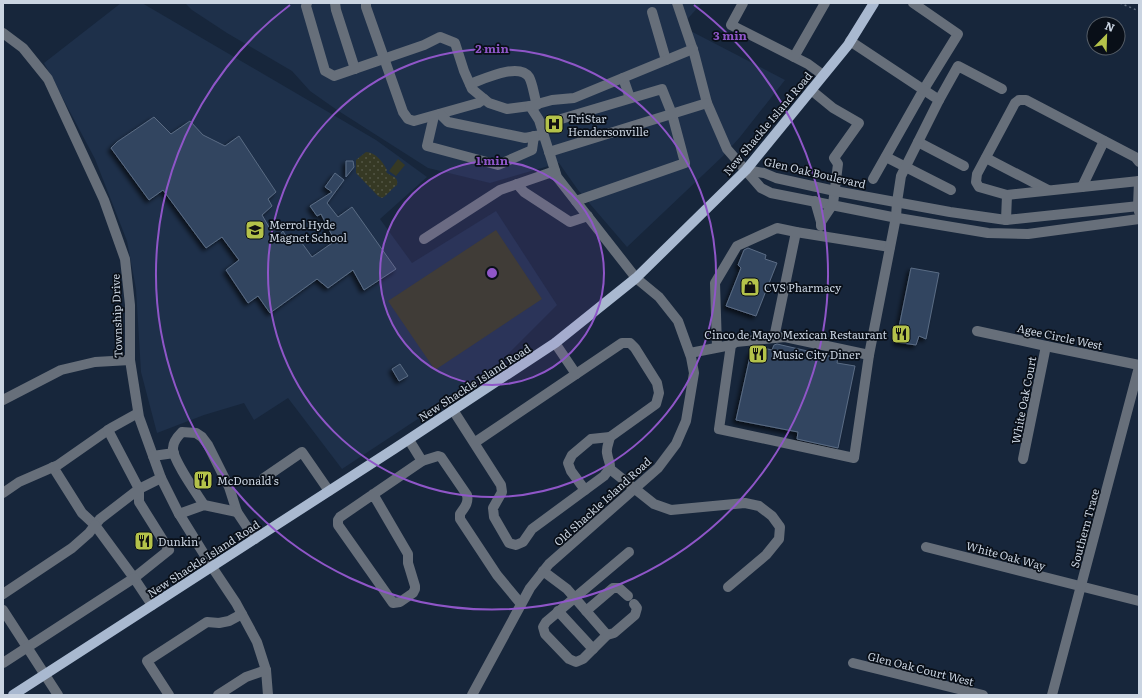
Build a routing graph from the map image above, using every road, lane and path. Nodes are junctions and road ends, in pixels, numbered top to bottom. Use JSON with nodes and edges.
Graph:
{"nodes":[{"id":1,"x":307,"y":3,"type":"edge"},
{"id":2,"x":336,"y":3,"type":"edge"},
{"id":3,"x":366,"y":3,"type":"edge"},
{"id":4,"x":677,"y":3,"type":"edge"},
{"id":5,"x":743,"y":3,"type":"edge"},
{"id":6,"x":825,"y":3,"type":"edge"},
{"id":7,"x":874,"y":3,"type":"edge"},
{"id":8,"x":913,"y":3,"type":"edge"},
{"id":9,"x":1120,"y":3,"type":"edge"},
{"id":10,"x":1139,"y":11,"type":"edge"},
{"id":11,"x":652,"y":12,"type":"dead end"},
{"id":12,"x":3,"y":34,"type":"edge"},
{"id":13,"x":850,"y":41,"type":"junction"},
{"id":14,"x":693,"y":49,"type":"junction"},
{"id":15,"x":794,"y":57,"type":"junction"},
{"id":16,"x":385,"y":59,"type":"junction"},
{"id":17,"x":666,"y":60,"type":"junction"},
{"id":18,"x":355,"y":69,"type":"junction"},
{"id":19,"x":823,"y":75,"type":"junction"},
{"id":20,"x":623,"y":78,"type":"junction"},
{"id":21,"x":470,"y":84,"type":"junction"},
{"id":22,"x":924,"y":89,"type":"junction"},
{"id":23,"x":1002,"y":89,"type":"dead end"},
{"id":24,"x":811,"y":90,"type":"junction"},
{"id":25,"x":630,"y":98,"type":"junction"},
{"id":26,"x":484,"y":99,"type":"junction"},
{"id":27,"x":939,"y":100,"type":"junction"},
{"id":28,"x":707,"y":103,"type":"junction"},
{"id":29,"x":534,"y":105,"type":"junction"},
{"id":30,"x":672,"y":114,"type":"junction"},
{"id":31,"x":437,"y":115,"type":"junction"},
{"id":32,"x":540,"y":132,"type":"junction"},
{"id":33,"x":1104,"y":141,"type":"junction"},
{"id":34,"x":918,"y":142,"type":"junction"},
{"id":35,"x":549,"y":152,"type":"junction"},
{"id":36,"x":886,"y":157,"type":"junction"},
{"id":37,"x":986,"y":158,"type":"junction"},
{"id":38,"x":1139,"y":162,"type":"edge"},
{"id":39,"x":964,"y":166,"type":"dead end"},
{"id":40,"x":906,"y":167,"type":"junction"},
{"id":41,"x":555,"y":170,"type":"junction"},
{"id":42,"x":746,"y":170,"type":"junction"},
{"id":43,"x":873,"y":179,"type":"dead end"},
{"id":44,"x":1139,"y":181,"type":"edge"},
{"id":45,"x":517,"y":184,"type":"junction"},
{"id":46,"x":1082,"y":187,"type":"junction"},
{"id":47,"x":951,"y":190,"type":"dead end"},
{"id":48,"x":835,"y":191,"type":"junction"},
{"id":49,"x":1048,"y":191,"type":"junction"},
{"id":50,"x":1007,"y":195,"type":"junction"},
{"id":51,"x":576,"y":201,"type":"junction"},
{"id":52,"x":814,"y":201,"type":"junction"},
{"id":53,"x":897,"y":202,"type":"junction"},
{"id":54,"x":833,"y":204,"type":"junction"},
{"id":55,"x":1139,"y":208,"type":"edge"},
{"id":56,"x":588,"y":216,"type":"junction"},
{"id":57,"x":896,"y":217,"type":"junction"},
{"id":58,"x":1139,"y":219,"type":"edge"},
{"id":59,"x":1006,"y":220,"type":"junction"},
{"id":60,"x":821,"y":222,"type":"junction"},
{"id":61,"x":796,"y":232,"type":"junction"},
{"id":62,"x":820,"y":235,"type":"junction"},
{"id":63,"x":424,"y":239,"type":"dead end"},
{"id":64,"x":890,"y":247,"type":"junction"},
{"id":65,"x":636,"y":278,"type":"junction"},
{"id":66,"x":977,"y":331,"type":"dead end"},
{"id":67,"x":774,"y":338,"type":"junction"},
{"id":68,"x":555,"y":343,"type":"junction"},
{"id":69,"x":731,"y":345,"type":"junction"},
{"id":70,"x":1046,"y":346,"type":"junction"},
{"id":71,"x":718,"y":347,"type":"junction"},
{"id":72,"x":690,"y":352,"type":"junction"},
{"id":73,"x":869,"y":355,"type":"junction"},
{"id":74,"x":130,"y":360,"type":"junction"},
{"id":75,"x":1139,"y":366,"type":"edge"},
{"id":76,"x":576,"y":374,"type":"junction"},
{"id":77,"x":3,"y":400,"type":"edge"},
{"id":78,"x":453,"y":410,"type":"junction"},
{"id":79,"x":138,"y":413,"type":"junction"},
{"id":80,"x":108,"y":430,"type":"junction"},
{"id":81,"x":610,"y":437,"type":"junction"},
{"id":82,"x":409,"y":440,"type":"junction"},
{"id":83,"x":474,"y":443,"type":"junction"},
{"id":84,"x":174,"y":453,"type":"junction"},
{"id":85,"x":153,"y":456,"type":"junction"},
{"id":86,"x":1023,"y":459,"type":"dead end"},
{"id":87,"x":422,"y":461,"type":"junction"},
{"id":88,"x":53,"y":468,"type":"junction"},
{"id":89,"x":610,"y":469,"type":"junction"},
{"id":90,"x":161,"y":478,"type":"junction"},
{"id":91,"x":264,"y":478,"type":"dead end"},
{"id":92,"x":139,"y":489,"type":"junction"},
{"id":93,"x":636,"y":489,"type":"junction"},
{"id":94,"x":585,"y":490,"type":"junction"},
{"id":95,"x":329,"y":491,"type":"junction"},
{"id":96,"x":3,"y":493,"type":"edge"},
{"id":97,"x":373,"y":494,"type":"junction"},
{"id":98,"x":204,"y":505,"type":"junction"},
{"id":99,"x":237,"y":512,"type":"junction"},
{"id":100,"x":179,"y":514,"type":"junction"},
{"id":101,"x":94,"y":525,"type":"junction"},
{"id":102,"x":255,"y":540,"type":"junction"},
{"id":103,"x":926,"y":547,"type":"dead end"},
{"id":104,"x":629,"y":552,"type":"dead end"},
{"id":105,"x":212,"y":567,"type":"junction"},
{"id":106,"x":543,"y":571,"type":"junction"},
{"id":107,"x":134,"y":578,"type":"junction"},
{"id":108,"x":728,"y":587,"type":"dead end"},
{"id":109,"x":1081,"y":587,"type":"junction"},
{"id":110,"x":3,"y":594,"type":"edge"},
{"id":111,"x":574,"y":597,"type":"junction"},
{"id":112,"x":1139,"y":601,"type":"edge"},
{"id":113,"x":521,"y":604,"type":"junction"},
{"id":114,"x":152,"y":605,"type":"junction"},
{"id":115,"x":3,"y":610,"type":"edge"},
{"id":116,"x":558,"y":611,"type":"junction"},
{"id":117,"x":586,"y":611,"type":"junction"},
{"id":118,"x":242,"y":614,"type":"junction"},
{"id":119,"x":608,"y":635,"type":"junction"},
{"id":120,"x":27,"y":647,"type":"junction"},
{"id":121,"x":593,"y":649,"type":"junction"},
{"id":122,"x":3,"y":663,"type":"edge"},
{"id":123,"x":853,"y":663,"type":"dead end"},
{"id":124,"x":266,"y":670,"type":"junction"},
{"id":125,"x":44,"y":674,"type":"junction"},
{"id":126,"x":13,"y":695,"type":"edge"},
{"id":127,"x":58,"y":695,"type":"edge"},
{"id":128,"x":169,"y":695,"type":"edge"},
{"id":129,"x":218,"y":695,"type":"edge"},
{"id":130,"x":268,"y":695,"type":"edge"},
{"id":131,"x":472,"y":695,"type":"edge"},
{"id":132,"x":983,"y":695,"type":"edge"},
{"id":133,"x":1052,"y":695,"type":"edge"}],
"edges":[{"from":1,"to":18,"type":"street"},
{"from":2,"to":18,"type":"street"},
{"from":3,"to":16,"type":"street"},
{"from":4,"to":14,"type":"street"},
{"from":5,"to":15,"type":"street"},
{"from":6,"to":15,"type":"street"},
{"from":7,"to":13,"type":"main road","name":"New Shackle Island Road"},
{"from":8,"to":22,"type":"street"},
{"from":9,"to":10,"type":"path"},
{"from":11,"to":17,"type":"street"},
{"from":12,"to":74,"type":"street","name":"Township Drive"},
{"from":13,"to":19,"type":"main road","name":"New Shackle Island Road"},
{"from":13,"to":22,"type":"street"},
{"from":14,"to":17,"type":"street"},
{"from":14,"to":28,"type":"street"},
{"from":15,"to":19,"type":"street"},
{"from":16,"to":18,"type":"street"},
{"from":16,"to":21,"type":"street"},
{"from":16,"to":31,"type":"street"},
{"from":17,"to":20,"type":"street"},
{"from":19,"to":24,"type":"main road","name":"New Shackle Island Road"},
{"from":20,"to":25,"type":"street"},
{"from":20,"to":29,"type":"street"},
{"from":21,"to":26,"type":"street"},
{"from":21,"to":29,"type":"street","name":"Old Shackle Island Road"},
{"from":22,"to":27,"type":"street"},
{"from":22,"to":36,"type":"street"},
{"from":23,"to":27,"type":"street"},
{"from":24,"to":42,"type":"main road","name":"New Shackle Island Road"},
{"from":24,"to":48,"type":"street"},
{"from":25,"to":30,"type":"street"},
{"from":25,"to":32,"type":"street"},
{"from":26,"to":29,"type":"street"},
{"from":26,"to":31,"type":"street"},
{"from":27,"to":34,"type":"street"},
{"from":28,"to":30,"type":"street"},
{"from":28,"to":42,"type":"street"},
{"from":29,"to":32,"type":"street","name":"Old Shackle Island Road"},
{"from":30,"to":35,"type":"street"},
{"from":30,"to":51,"type":"street"},
{"from":31,"to":32,"type":"street"},
{"from":31,"to":32,"type":"street"},
{"from":32,"to":35,"type":"street","name":"Old Shackle Island Road"},
{"from":33,"to":37,"type":"street"},
{"from":33,"to":38,"type":"street"},
{"from":33,"to":46,"type":"street"},
{"from":34,"to":39,"type":"street"},
{"from":34,"to":40,"type":"street"},
{"from":35,"to":41,"type":"street","name":"Old Shackle Island Road"},
{"from":36,"to":40,"type":"street"},
{"from":36,"to":43,"type":"street"},
{"from":37,"to":49,"type":"street"},
{"from":37,"to":50,"type":"street"},
{"from":40,"to":47,"type":"street"},
{"from":40,"to":53,"type":"street"},
{"from":41,"to":45,"type":"street"},
{"from":41,"to":51,"type":"street","name":"Old Shackle Island Road"},
{"from":42,"to":48,"type":"street","name":"Glen Oak Boulevard"},
{"from":42,"to":52,"type":"street","name":"Glen Oak Boulevard"},
{"from":42,"to":65,"type":"main road","name":"New Shackle Island Road"},
{"from":44,"to":46,"type":"street"},
{"from":44,"to":55,"type":"street"},
{"from":45,"to":56,"type":"street"},
{"from":45,"to":63,"type":"street"},
{"from":46,"to":49,"type":"street"},
{"from":48,"to":53,"type":"street","name":"Glen Oak Boulevard"},
{"from":48,"to":54,"type":"street"},
{"from":49,"to":50,"type":"street"},
{"from":50,"to":59,"type":"street"},
{"from":51,"to":56,"type":"street","name":"Old Shackle Island Road"},
{"from":52,"to":54,"type":"street","name":"Glen Oak Boulevard"},
{"from":52,"to":60,"type":"street"},
{"from":53,"to":57,"type":"street"},
{"from":53,"to":59,"type":"street","name":"Glen Oak Boulevard"},
{"from":54,"to":57,"type":"street","name":"Glen Oak Boulevard"},
{"from":54,"to":60,"type":"street"},
{"from":55,"to":59,"type":"street","name":"Glen Oak Boulevard"},
{"from":56,"to":65,"type":"street","name":"Old Shackle Island Road"},
{"from":57,"to":58,"type":"street","name":"Glen Oak Boulevard"},
{"from":57,"to":64,"type":"street"},
{"from":60,"to":62,"type":"street"},
{"from":61,"to":62,"type":"street"},
{"from":61,"to":67,"type":"street"},
{"from":61,"to":71,"type":"street"},
{"from":62,"to":64,"type":"street"},
{"from":64,"to":73,"type":"street"},
{"from":65,"to":68,"type":"main road","name":"New Shackle Island Road"},
{"from":65,"to":72,"type":"street","name":"Old Shackle Island Road"},
{"from":66,"to":70,"type":"street","name":"Agee Circle West"},
{"from":67,"to":69,"type":"street"},
{"from":67,"to":73,"type":"street"},
{"from":68,"to":76,"type":"street"},
{"from":68,"to":78,"type":"main road","name":"New Shackle Island Road"},
{"from":69,"to":71,"type":"street"},
{"from":69,"to":73,"type":"street"},
{"from":70,"to":75,"type":"street","name":"Agee Circle West"},
{"from":70,"to":86,"type":"street","name":"White Oak Court"},
{"from":71,"to":72,"type":"street"},
{"from":72,"to":93,"type":"street","name":"Old Shackle Island Road"},
{"from":74,"to":77,"type":"street"},
{"from":74,"to":79,"type":"street","name":"Township Drive"},
{"from":75,"to":109,"type":"street","name":"Southern Trace"},
{"from":76,"to":81,"type":"street"},
{"from":76,"to":83,"type":"street"},
{"from":78,"to":82,"type":"main road","name":"New Shackle Island Road"},
{"from":78,"to":83,"type":"street"},
{"from":79,"to":80,"type":"street"},
{"from":79,"to":85,"type":"street","name":"Township Drive"},
{"from":80,"to":88,"type":"street"},
{"from":80,"to":92,"type":"street"},
{"from":81,"to":89,"type":"street"},
{"from":81,"to":94,"type":"street"},
{"from":82,"to":87,"type":"street"},
{"from":82,"to":95,"type":"main road","name":"New Shackle Island Road"},
{"from":83,"to":94,"type":"street"},
{"from":84,"to":85,"type":"street"},
{"from":84,"to":98,"type":"street"},
{"from":84,"to":99,"type":"street"},
{"from":85,"to":90,"type":"street","name":"Township Drive"},
{"from":87,"to":97,"type":"street"},
{"from":87,"to":113,"type":"street"},
{"from":88,"to":96,"type":"street"},
{"from":88,"to":101,"type":"street"},
{"from":89,"to":93,"type":"street"},
{"from":89,"to":94,"type":"street"},
{"from":90,"to":92,"type":"street"},
{"from":90,"to":100,"type":"street","name":"Township Drive"},
{"from":91,"to":95,"type":"street"},
{"from":92,"to":101,"type":"street"},
{"from":92,"to":107,"type":"street"},
{"from":93,"to":106,"type":"street","name":"Old Shackle Island Road"},
{"from":93,"to":108,"type":"street"},
{"from":95,"to":102,"type":"main road","name":"New Shackle Island Road"},
{"from":97,"to":97,"type":"street"},
{"from":98,"to":99,"type":"street"},
{"from":98,"to":100,"type":"street"},
{"from":99,"to":102,"type":"street"},
{"from":100,"to":105,"type":"street","name":"Township Drive"},
{"from":101,"to":107,"type":"street"},
{"from":101,"to":110,"type":"street"},
{"from":102,"to":105,"type":"main road","name":"New Shackle Island Road"},
{"from":103,"to":109,"type":"street","name":"White Oak Way"},
{"from":104,"to":111,"type":"street"},
{"from":105,"to":114,"type":"main road","name":"New Shackle Island Road"},
{"from":105,"to":118,"type":"street","name":"Township Drive"},
{"from":106,"to":111,"type":"street"},
{"from":106,"to":113,"type":"street","name":"Old Shackle Island Road"},
{"from":107,"to":114,"type":"street"},
{"from":107,"to":120,"type":"street"},
{"from":109,"to":112,"type":"street","name":"White Oak Way"},
{"from":109,"to":133,"type":"street","name":"Southern Trace"},
{"from":111,"to":116,"type":"street"},
{"from":111,"to":117,"type":"street"},
{"from":113,"to":131,"type":"street","name":"Old Shackle Island Road"},
{"from":114,"to":125,"type":"main road","name":"New Shackle Island Road"},
{"from":115,"to":120,"type":"street"},
{"from":116,"to":121,"type":"street"},
{"from":116,"to":121,"type":"street"},
{"from":117,"to":119,"type":"street"},
{"from":117,"to":119,"type":"street"},
{"from":118,"to":124,"type":"street","name":"Township Drive"},
{"from":118,"to":128,"type":"street"},
{"from":119,"to":121,"type":"street"},
{"from":120,"to":122,"type":"street"},
{"from":120,"to":125,"type":"street"},
{"from":123,"to":132,"type":"street","name":"Glen Oak Court West"},
{"from":124,"to":129,"type":"street"},
{"from":124,"to":130,"type":"street","name":"Township Drive"},
{"from":125,"to":126,"type":"main road","name":"New Shackle Island Road"},
{"from":125,"to":127,"type":"street"}]}
